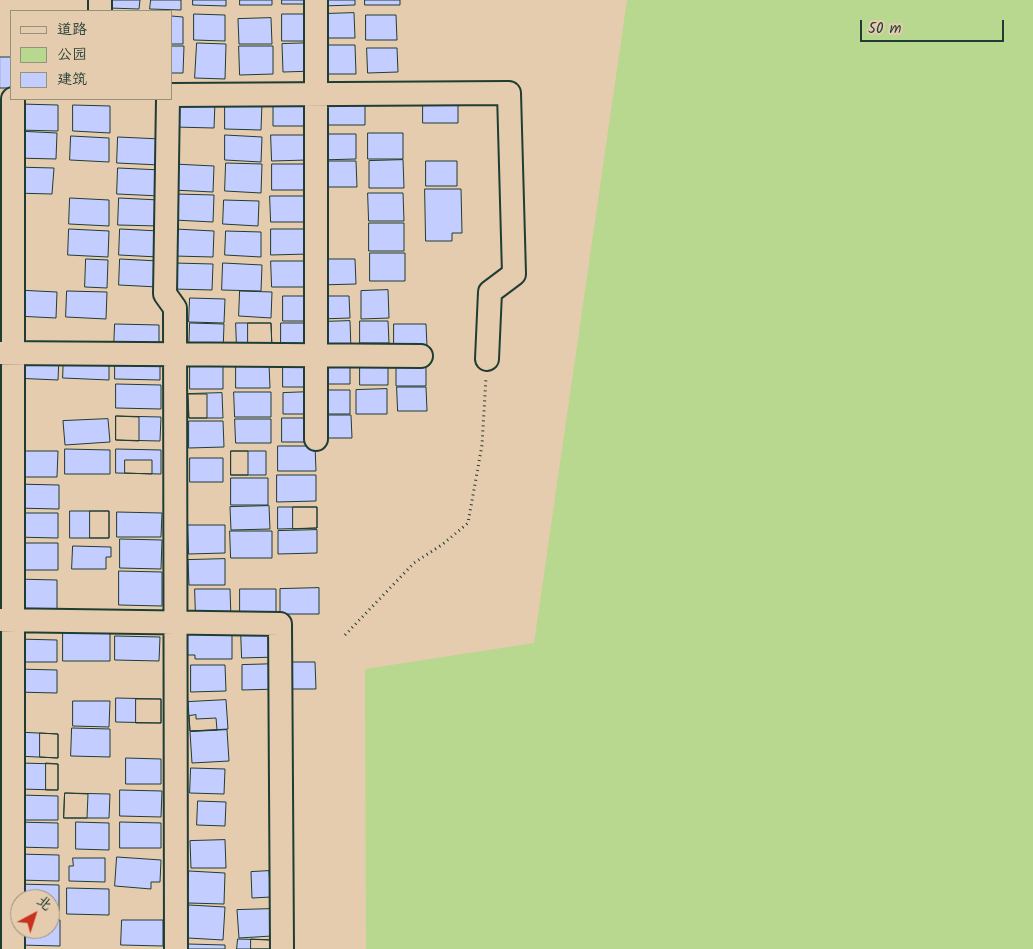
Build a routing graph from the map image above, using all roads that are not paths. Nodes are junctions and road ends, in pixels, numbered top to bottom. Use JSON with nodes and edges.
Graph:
{"nodes":[{"id":1,"x":316,"y":0,"type":"edge"},
{"id":2,"x":316,"y":94,"type":"junction"},
{"id":3,"x":172,"y":95,"type":"edge"},
{"id":4,"x":12,"y":100,"type":"edge"},
{"id":5,"x":168,"y":100,"type":"edge"},
{"id":6,"x":6,"y":353,"type":"edge"},
{"id":7,"x":175,"y":354,"type":"junction"},
{"id":8,"x":316,"y":355,"type":"junction"},
{"id":9,"x":421,"y":356,"type":"dead end"},
{"id":10,"x":487,"y":359,"type":"road end"},
{"id":11,"x":316,"y":439,"type":"dead end"},
{"id":12,"x":6,"y":620,"type":"edge"},
{"id":13,"x":176,"y":623,"type":"junction"},
{"id":14,"x":13,"y":949,"type":"edge"},
{"id":15,"x":176,"y":949,"type":"edge"},
{"id":16,"x":282,"y":949,"type":"edge"}],
"edges":[{"from":1,"to":2,"type":"street"},
{"from":2,"to":3,"type":"street"},
{"from":2,"to":8,"type":"street"},
{"from":2,"to":10,"type":"street"},
{"from":4,"to":6,"type":"street"},
{"from":5,"to":7,"type":"street"},
{"from":6,"to":7,"type":"street"},
{"from":6,"to":12,"type":"street"},
{"from":7,"to":8,"type":"street"},
{"from":7,"to":13,"type":"street"},
{"from":8,"to":9,"type":"street"},
{"from":8,"to":11,"type":"street"},
{"from":12,"to":13,"type":"street"},
{"from":12,"to":14,"type":"street"},
{"from":13,"to":15,"type":"street"},
{"from":13,"to":16,"type":"street"}]}
